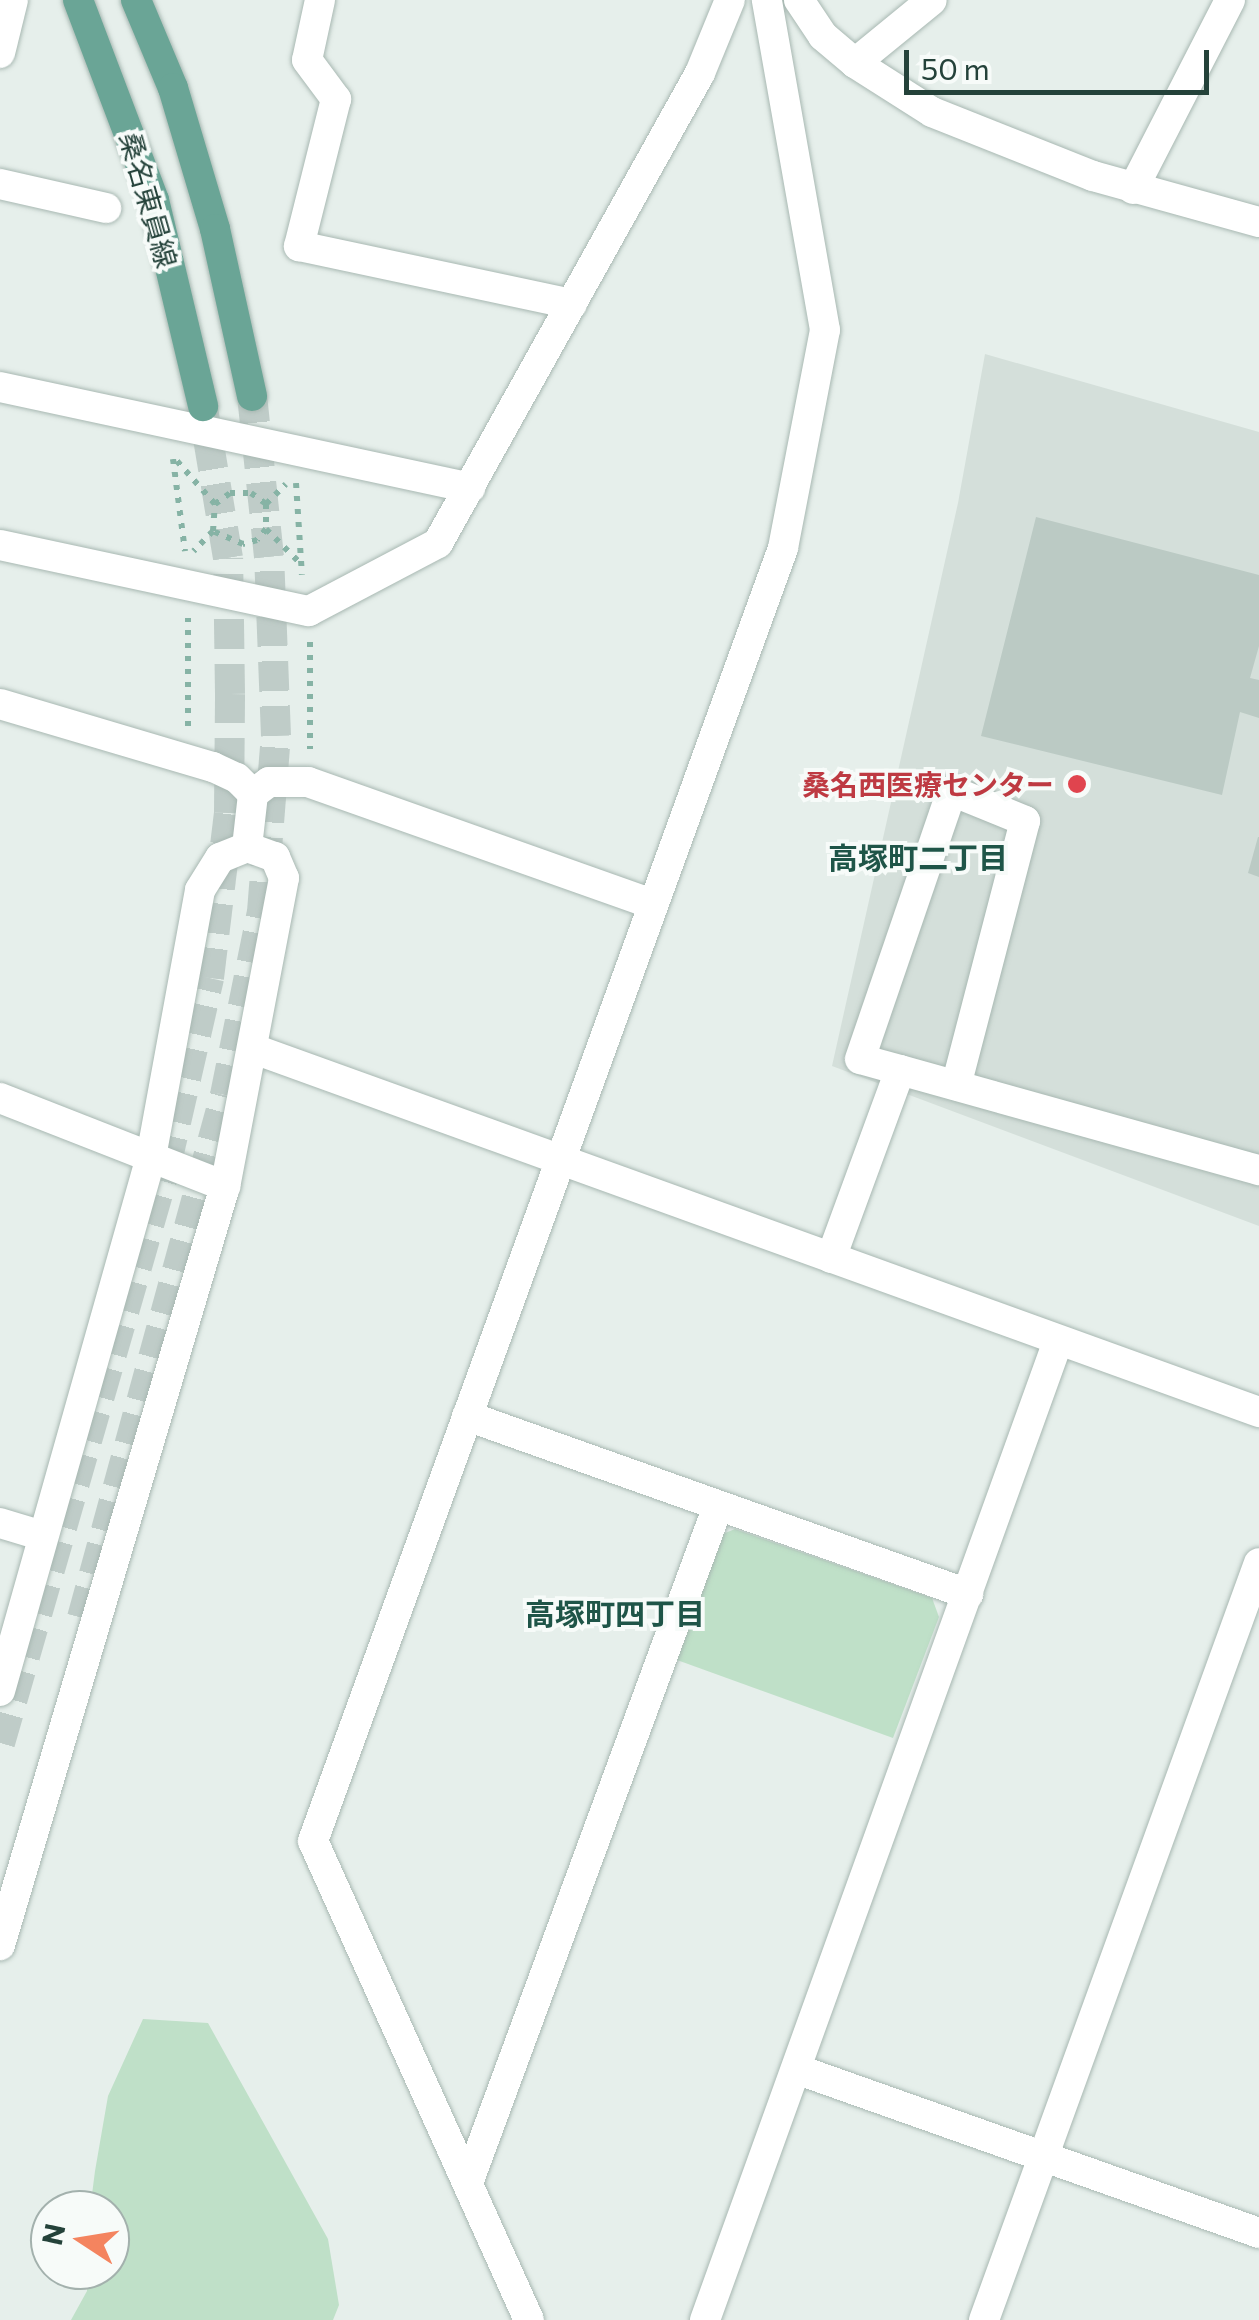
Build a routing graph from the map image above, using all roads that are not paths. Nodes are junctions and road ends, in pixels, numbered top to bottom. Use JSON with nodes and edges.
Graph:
{"nodes":[{"id":1,"x":13,"y":0,"type":"edge"},
{"id":2,"x":78,"y":0,"type":"edge"},
{"id":3,"x":136,"y":0,"type":"edge"},
{"id":4,"x":320,"y":0,"type":"edge"},
{"id":5,"x":730,"y":0,"type":"edge"},
{"id":6,"x":767,"y":0,"type":"edge"},
{"id":7,"x":799,"y":0,"type":"edge"},
{"id":8,"x":932,"y":0,"type":"edge"},
{"id":9,"x":1230,"y":0,"type":"edge"},
{"id":10,"x":0,"y":53,"type":"edge"},
{"id":11,"x":855,"y":63,"type":"junction"},
{"id":12,"x":0,"y":184,"type":"edge"},
{"id":13,"x":1133,"y":189,"type":"junction"},
{"id":14,"x":106,"y":208,"type":"dead end"},
{"id":15,"x":1259,"y":222,"type":"edge"},
{"id":16,"x":572,"y":304,"type":"junction"},
{"id":17,"x":0,"y":387,"type":"edge"},
{"id":18,"x":252,"y":396,"type":"tunnel mouth"},
{"id":19,"x":202,"y":406,"type":"tunnel mouth"},
{"id":20,"x":470,"y":488,"type":"junction"},
{"id":21,"x":0,"y":546,"type":"edge"},
{"id":22,"x":0,"y":704,"type":"edge"},
{"id":23,"x":252,"y":794,"type":"junction"},
{"id":24,"x":247,"y":847,"type":"junction"},
{"id":25,"x":652,"y":904,"type":"junction"},
{"id":26,"x":254,"y":1049,"type":"junction"},
{"id":27,"x":900,"y":1070,"type":"junction"},
{"id":28,"x":956,"y":1085,"type":"junction"},
{"id":29,"x":0,"y":1098,"type":"edge"},
{"id":30,"x":151,"y":1157,"type":"junction"},
{"id":31,"x":560,"y":1158,"type":"junction"},
{"id":32,"x":1259,"y":1170,"type":"edge"},
{"id":33,"x":225,"y":1186,"type":"junction"},
{"id":34,"x":831,"y":1258,"type":"junction"},
{"id":35,"x":1058,"y":1341,"type":"junction"},
{"id":36,"x":1259,"y":1412,"type":"edge"},
{"id":37,"x":468,"y":1416,"type":"junction"},
{"id":38,"x":718,"y":1506,"type":"junction"},
{"id":39,"x":0,"y":1522,"type":"edge"},
{"id":40,"x":43,"y":1536,"type":"junction"},
{"id":41,"x":1259,"y":1562,"type":"edge"},
{"id":42,"x":968,"y":1594,"type":"junction"},
{"id":43,"x":0,"y":1691,"type":"edge"},
{"id":44,"x":0,"y":1945,"type":"edge"},
{"id":45,"x":796,"y":2069,"type":"junction"},
{"id":46,"x":1043,"y":2156,"type":"junction"},
{"id":47,"x":468,"y":2183,"type":"junction"},
{"id":48,"x":1259,"y":2234,"type":"edge"},
{"id":49,"x":529,"y":2320,"type":"edge"},
{"id":50,"x":705,"y":2320,"type":"edge"},
{"id":51,"x":984,"y":2320,"type":"edge"}],
"edges":[{"from":1,"to":10,"type":"street"},
{"from":2,"to":19,"type":"main road","name":"桑名東員線"},
{"from":3,"to":18,"type":"main road","name":"桑名東員線"},
{"from":4,"to":16,"type":"street"},
{"from":5,"to":16,"type":"street"},
{"from":6,"to":25,"type":"street"},
{"from":7,"to":11,"type":"street"},
{"from":8,"to":11,"type":"street"},
{"from":9,"to":13,"type":"street"},
{"from":11,"to":13,"type":"street"},
{"from":12,"to":14,"type":"street"},
{"from":13,"to":15,"type":"street"},
{"from":16,"to":20,"type":"street"},
{"from":17,"to":20,"type":"street"},
{"from":20,"to":21,"type":"street"},
{"from":22,"to":23,"type":"street"},
{"from":23,"to":24,"type":"street"},
{"from":23,"to":25,"type":"street"},
{"from":24,"to":26,"type":"street"},
{"from":24,"to":30,"type":"street"},
{"from":25,"to":31,"type":"street"},
{"from":26,"to":31,"type":"street"},
{"from":26,"to":33,"type":"street"},
{"from":27,"to":28,"type":"street"},
{"from":27,"to":28,"type":"street"},
{"from":27,"to":34,"type":"street"},
{"from":28,"to":32,"type":"street"},
{"from":29,"to":30,"type":"street"},
{"from":30,"to":33,"type":"street"},
{"from":30,"to":40,"type":"street"},
{"from":31,"to":34,"type":"street"},
{"from":31,"to":37,"type":"street"},
{"from":33,"to":44,"type":"street"},
{"from":34,"to":35,"type":"street"},
{"from":35,"to":36,"type":"street"},
{"from":35,"to":42,"type":"street"},
{"from":37,"to":38,"type":"street"},
{"from":37,"to":47,"type":"street"},
{"from":38,"to":42,"type":"street"},
{"from":38,"to":47,"type":"street"},
{"from":39,"to":40,"type":"street"},
{"from":40,"to":43,"type":"street"},
{"from":41,"to":46,"type":"street"},
{"from":42,"to":45,"type":"street"},
{"from":45,"to":46,"type":"street"},
{"from":45,"to":50,"type":"street"},
{"from":46,"to":48,"type":"street"},
{"from":46,"to":51,"type":"street"},
{"from":47,"to":49,"type":"street"}]}
